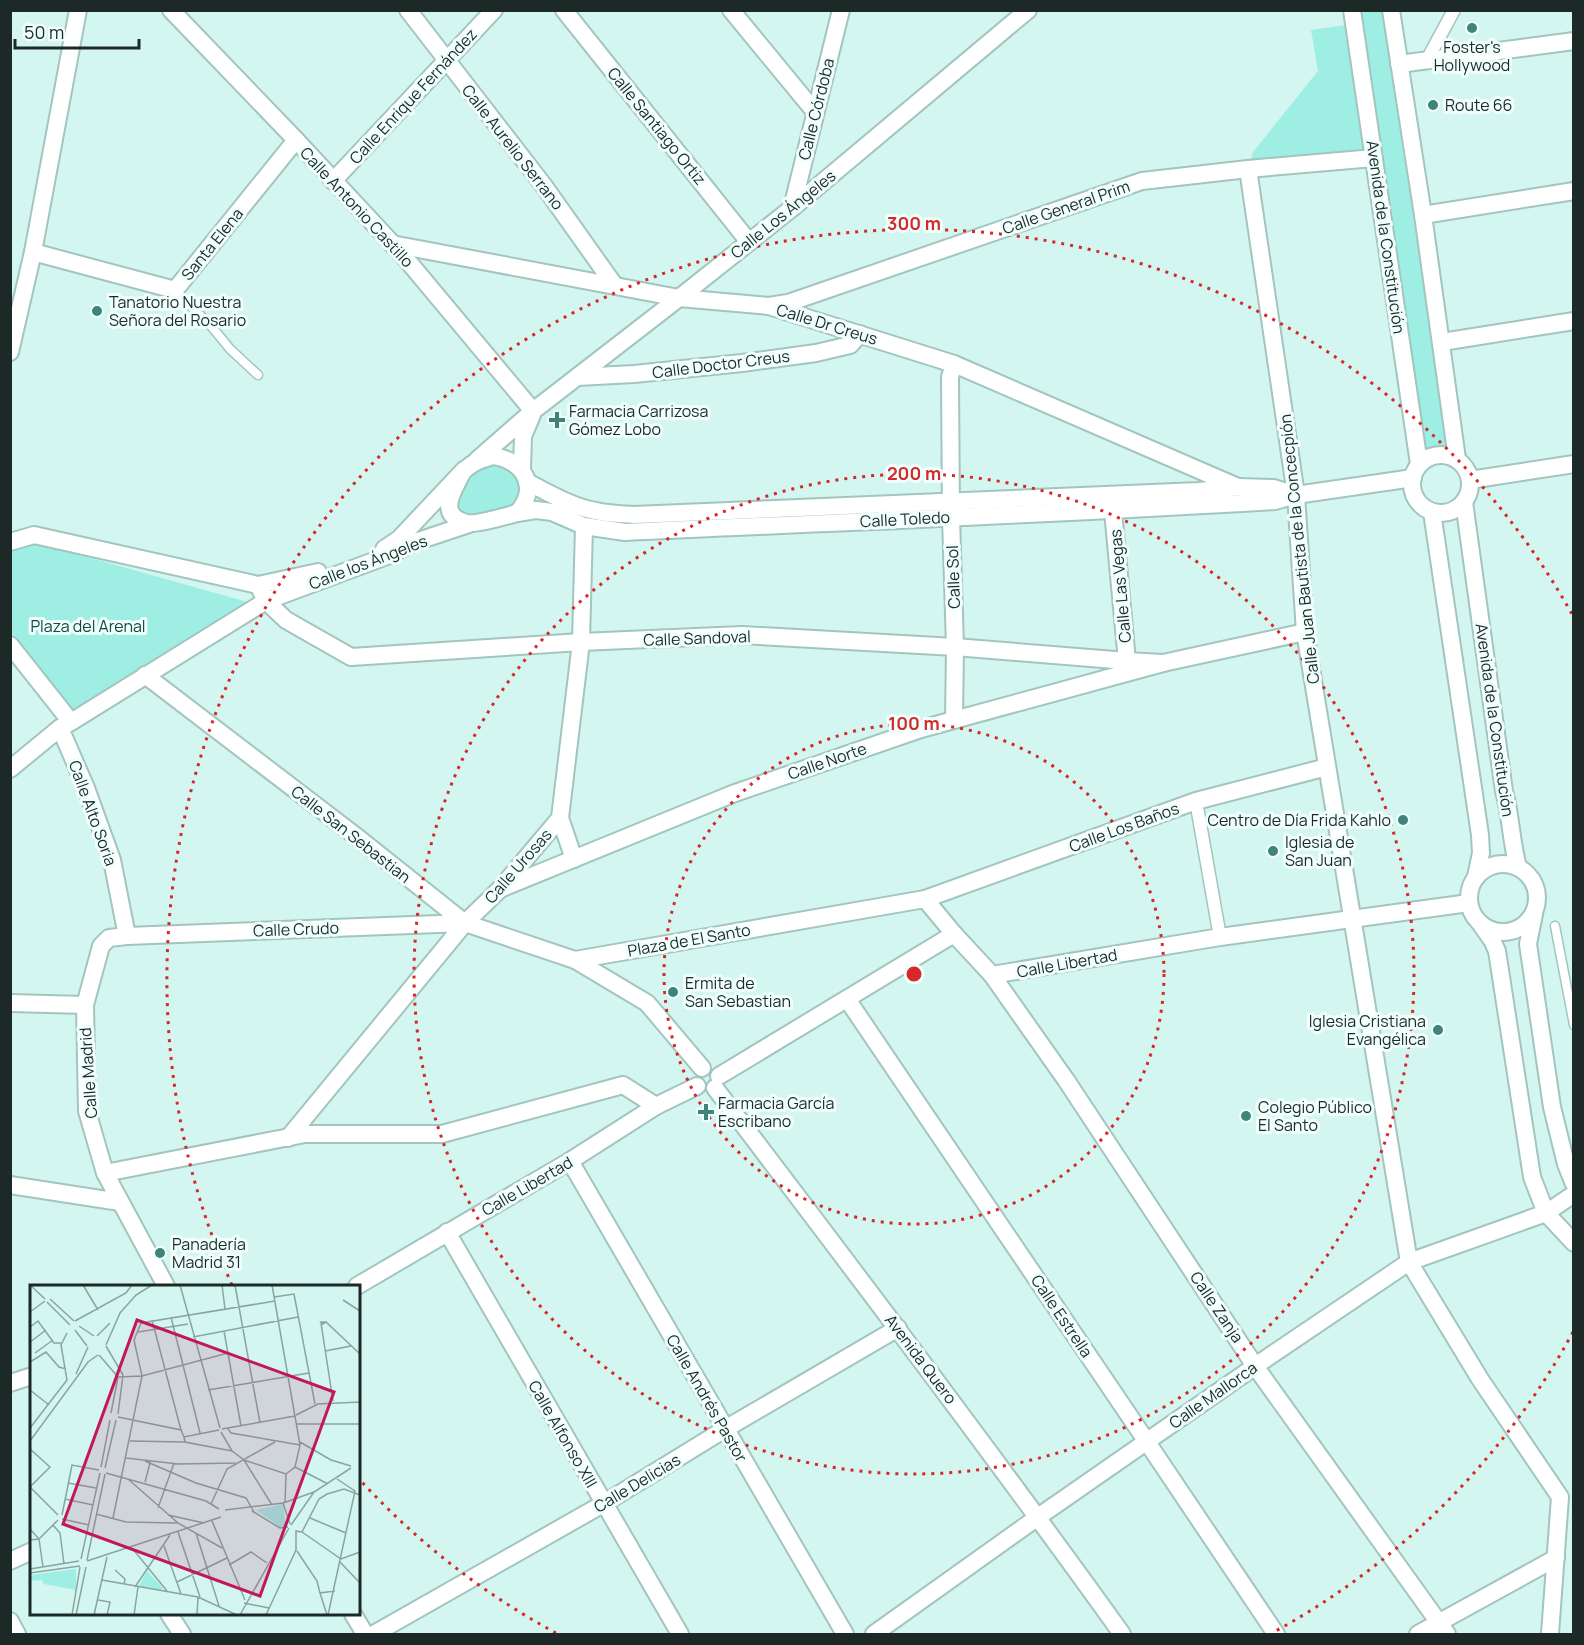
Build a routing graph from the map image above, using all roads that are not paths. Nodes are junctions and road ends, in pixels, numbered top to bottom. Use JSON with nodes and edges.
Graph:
{"nodes":[{"id":1,"x":78,"y":10,"type":"edge"},
{"id":2,"x":171,"y":10,"type":"edge"},
{"id":3,"x":408,"y":10,"type":"edge"},
{"id":4,"x":494,"y":10,"type":"edge"},
{"id":5,"x":564,"y":10,"type":"edge"},
{"id":6,"x":731,"y":10,"type":"edge"},
{"id":7,"x":841,"y":10,"type":"edge"},
{"id":8,"x":1028,"y":10,"type":"edge"},
{"id":9,"x":1352,"y":10,"type":"edge"},
{"id":10,"x":1391,"y":10,"type":"edge"},
{"id":11,"x":1454,"y":10,"type":"edge"},
{"id":12,"x":1574,"y":41,"type":"edge"},
{"id":13,"x":1427,"y":60,"type":"junction"},
{"id":14,"x":446,"y":61,"type":"junction"},
{"id":15,"x":1399,"y":64,"type":"junction"},
{"id":16,"x":815,"y":112,"type":"junction"},
{"id":17,"x":296,"y":140,"type":"junction"},
{"id":18,"x":1374,"y":158,"type":"junction"},
{"id":19,"x":1248,"y":169,"type":"junction"},
{"id":20,"x":333,"y":181,"type":"junction"},
{"id":21,"x":1574,"y":191,"type":"edge"},
{"id":22,"x":792,"y":208,"type":"junction"},
{"id":23,"x":1423,"y":214,"type":"junction"},
{"id":24,"x":749,"y":242,"type":"junction"},
{"id":25,"x":392,"y":244,"type":"junction"},
{"id":26,"x":33,"y":252,"type":"junction"},
{"id":27,"x":615,"y":286,"type":"junction"},
{"id":28,"x":175,"y":290,"type":"junction"},
{"id":29,"x":679,"y":298,"type":"junction"},
{"id":30,"x":769,"y":306,"type":"junction"},
{"id":31,"x":1574,"y":321,"type":"edge"},
{"id":32,"x":860,"y":334,"type":"junction"},
{"id":33,"x":1442,"y":342,"type":"junction"},
{"id":34,"x":10,"y":352,"type":"edge"},
{"id":35,"x":954,"y":364,"type":"junction"},
{"id":36,"x":258,"y":375,"type":"dead end"},
{"id":37,"x":577,"y":377,"type":"junction"},
{"id":38,"x":533,"y":411,"type":"junction"},
{"id":39,"x":1457,"y":459,"type":"junction"},
{"id":40,"x":1574,"y":464,"type":"edge"},
{"id":41,"x":471,"y":465,"type":"junction"},
{"id":42,"x":1416,"y":471,"type":"junction"},
{"id":43,"x":524,"y":475,"type":"junction"},
{"id":44,"x":1470,"y":480,"type":"junction"},
{"id":45,"x":1238,"y":487,"type":"junction"},
{"id":46,"x":1296,"y":495,"type":"junction"},
{"id":47,"x":1464,"y":502,"type":"junction"},
{"id":48,"x":951,"y":509,"type":"junction"},
{"id":49,"x":1113,"y":511,"type":"junction"},
{"id":50,"x":1432,"y":512,"type":"junction"},
{"id":51,"x":517,"y":513,"type":"junction"},
{"id":52,"x":470,"y":524,"type":"junction"},
{"id":53,"x":584,"y":526,"type":"junction"},
{"id":54,"x":10,"y":542,"type":"edge"},
{"id":55,"x":258,"y":585,"type":"junction"},
{"id":56,"x":266,"y":601,"type":"junction"},
{"id":57,"x":1305,"y":632,"type":"junction"},
{"id":58,"x":581,"y":642,"type":"junction"},
{"id":59,"x":10,"y":645,"type":"edge"},
{"id":60,"x":955,"y":647,"type":"junction"},
{"id":61,"x":1127,"y":661,"type":"junction"},
{"id":62,"x":1163,"y":663,"type":"junction"},
{"id":63,"x":145,"y":675,"type":"junction"},
{"id":64,"x":954,"y":720,"type":"junction"},
{"id":65,"x":66,"y":725,"type":"junction"},
{"id":66,"x":1327,"y":767,"type":"junction"},
{"id":67,"x":10,"y":769,"type":"edge"},
{"id":68,"x":1196,"y":801,"type":"junction"},
{"id":69,"x":560,"y":818,"type":"junction"},
{"id":70,"x":574,"y":859,"type":"junction"},
{"id":71,"x":1518,"y":867,"type":"junction"},
{"id":72,"x":1476,"y":877,"type":"junction"},
{"id":73,"x":500,"y":889,"type":"junction"},
{"id":74,"x":925,"y":898,"type":"junction"},
{"id":75,"x":1469,"y":903,"type":"junction"},
{"id":76,"x":1534,"y":914,"type":"junction"},
{"id":77,"x":1353,"y":919,"type":"junction"},
{"id":78,"x":465,"y":923,"type":"junction"},
{"id":79,"x":1482,"y":926,"type":"junction"},
{"id":80,"x":1555,"y":926,"type":"dead end"},
{"id":81,"x":954,"y":934,"type":"junction"},
{"id":82,"x":127,"y":936,"type":"junction"},
{"id":83,"x":1220,"y":937,"type":"junction"},
{"id":84,"x":575,"y":960,"type":"junction"},
{"id":85,"x":992,"y":975,"type":"junction"},
{"id":86,"x":847,"y":999,"type":"junction"},
{"id":87,"x":10,"y":1002,"type":"edge"},
{"id":88,"x":85,"y":1005,"type":"junction"},
{"id":89,"x":1574,"y":1025,"type":"edge"},
{"id":90,"x":702,"y":1068,"type":"junction"},
{"id":91,"x":717,"y":1082,"type":"junction"},
{"id":92,"x":698,"y":1086,"type":"junction"},
{"id":93,"x":656,"y":1106,"type":"junction"},
{"id":94,"x":288,"y":1138,"type":"junction"},
{"id":95,"x":570,"y":1161,"type":"junction"},
{"id":96,"x":105,"y":1173,"type":"junction"},
{"id":97,"x":1574,"y":1184,"type":"edge"},
{"id":98,"x":10,"y":1185,"type":"edge"},
{"id":99,"x":1574,"y":1194,"type":"edge"},
{"id":100,"x":120,"y":1202,"type":"junction"},
{"id":101,"x":1546,"y":1213,"type":"junction"},
{"id":102,"x":447,"y":1233,"type":"junction"},
{"id":103,"x":1574,"y":1242,"type":"edge"},
{"id":104,"x":1409,"y":1262,"type":"junction"},
{"id":105,"x":165,"y":1285,"type":"edge"},
{"id":106,"x":360,"y":1285,"type":"edge"},
{"id":107,"x":898,"y":1328,"type":"junction"},
{"id":108,"x":1255,"y":1366,"type":"junction"},
{"id":109,"x":30,"y":1377,"type":"edge"},
{"id":110,"x":10,"y":1383,"type":"edge"},
{"id":111,"x":725,"y":1429,"type":"junction"},
{"id":112,"x":1147,"y":1442,"type":"junction"},
{"id":113,"x":603,"y":1504,"type":"junction"},
{"id":114,"x":1038,"y":1517,"type":"junction"},
{"id":115,"x":30,"y":1552,"type":"edge"},
{"id":116,"x":1556,"y":1558,"type":"junction"},
{"id":117,"x":10,"y":1561,"type":"edge"},
{"id":118,"x":170,"y":1615,"type":"edge"},
{"id":119,"x":354,"y":1615,"type":"edge"},
{"id":120,"x":10,"y":1621,"type":"edge"},
{"id":121,"x":1443,"y":1629,"type":"edge"},
{"id":122,"x":17,"y":1635,"type":"edge"},
{"id":123,"x":182,"y":1635,"type":"edge"},
{"id":124,"x":366,"y":1635,"type":"edge"},
{"id":125,"x":374,"y":1635,"type":"edge"},
{"id":126,"x":681,"y":1635,"type":"edge"},
{"id":127,"x":844,"y":1635,"type":"edge"},
{"id":128,"x":874,"y":1635,"type":"edge"},
{"id":129,"x":1122,"y":1635,"type":"edge"},
{"id":130,"x":1276,"y":1635,"type":"edge"},
{"id":131,"x":1418,"y":1635,"type":"edge"},
{"id":132,"x":1550,"y":1635,"type":"edge"}],
"edges":[{"from":1,"to":26,"type":"street"},
{"from":2,"to":17,"type":"street","name":"Calle Antonio Castillo"},
{"from":3,"to":14,"type":"street","name":"Calle Aurelio Serrano"},
{"from":4,"to":14,"type":"street","name":"Calle Enrique Fernández"},
{"from":5,"to":24,"type":"street","name":"Calle Santiago Ortiz"},
{"from":6,"to":16,"type":"street"},
{"from":7,"to":16,"type":"street","name":"Calle Córdoba"},
{"from":8,"to":22,"type":"street","name":"Calle Los Ángeles"},
{"from":9,"to":18,"type":"street","name":"Avenida de la Constitución"},
{"from":10,"to":15,"type":"street"},
{"from":11,"to":13,"type":"street"},
{"from":12,"to":13,"type":"street"},
{"from":13,"to":15,"type":"street"},
{"from":14,"to":20,"type":"street","name":"Calle Enrique Fernández"},
{"from":14,"to":27,"type":"street","name":"Calle Aurelio Serrano"},
{"from":15,"to":23,"type":"street"},
{"from":16,"to":22,"type":"street","name":"Calle Córdoba"},
{"from":17,"to":20,"type":"street","name":"Calle Antonio Castillo"},
{"from":17,"to":28,"type":"street","name":"Santa Elena"},
{"from":18,"to":19,"type":"street","name":"Calle General Prim"},
{"from":18,"to":42,"type":"street","name":"Avenida de la Constitución"},
{"from":19,"to":30,"type":"street","name":"Calle General Prim"},
{"from":19,"to":46,"type":"street","name":"Calle Juan Bautista de la Concecpión"},
{"from":20,"to":25,"type":"street","name":"Calle Antonio Castillo"},
{"from":21,"to":23,"type":"street"},
{"from":22,"to":24,"type":"street","name":"Calle Los Ángeles"},
{"from":23,"to":33,"type":"street"},
{"from":24,"to":29,"type":"street","name":"Calle Los Ángeles"},
{"from":25,"to":27,"type":"street","name":"Calle Dr Creus"},
{"from":25,"to":38,"type":"street","name":"Calle Antonio Castillo"},
{"from":26,"to":28,"type":"street","name":"Santa Elena"},
{"from":26,"to":34,"type":"street"},
{"from":27,"to":29,"type":"street","name":"Calle Dr Creus"},
{"from":28,"to":36,"type":"lane"},
{"from":29,"to":30,"type":"street","name":"Calle Dr Creus"},
{"from":29,"to":37,"type":"street","name":"Calle Los Ángeles"},
{"from":30,"to":32,"type":"street","name":"Calle Dr Creus"},
{"from":31,"to":33,"type":"street"},
{"from":32,"to":35,"type":"street","name":"Calle Dr Creus"},
{"from":32,"to":37,"type":"street","name":"Calle Doctor Creus"},
{"from":33,"to":39,"type":"street"},
{"from":35,"to":45,"type":"street","name":"Calle Dr Creus"},
{"from":35,"to":48,"type":"street","name":"Calle Sol"},
{"from":37,"to":38,"type":"street","name":"Calle Los Ángeles"},
{"from":38,"to":41,"type":"street","name":"Calle Los Ángeles"},
{"from":38,"to":43,"type":"street"},
{"from":39,"to":42,"type":"street"},
{"from":39,"to":44,"type":"street"},
{"from":40,"to":44,"type":"street"},
{"from":41,"to":43,"type":"street"},
{"from":41,"to":52,"type":"street"},
{"from":41,"to":55,"type":"street","name":"Calle Los Ángeles"},
{"from":42,"to":46,"type":"street","name":"Calle Toledo"},
{"from":42,"to":50,"type":"street"},
{"from":43,"to":48,"type":"street","name":"Calle Toledo"},
{"from":43,"to":51,"type":"street"},
{"from":44,"to":47,"type":"street"},
{"from":45,"to":46,"type":"street","name":"Calle Toledo"},
{"from":45,"to":48,"type":"street","name":"Calle Toledo"},
{"from":46,"to":49,"type":"street","name":"Calle Toledo"},
{"from":46,"to":57,"type":"street","name":"Calle Juan Bautista de la Concecpión"},
{"from":47,"to":50,"type":"street"},
{"from":47,"to":71,"type":"street","name":"Avenida de la Constitución"},
{"from":48,"to":49,"type":"street","name":"Calle Toledo"},
{"from":48,"to":53,"type":"street","name":"Calle Toledo"},
{"from":48,"to":60,"type":"street","name":"Calle Sol"},
{"from":49,"to":61,"type":"street","name":"Calle Las Vegas"},
{"from":50,"to":72,"type":"street","name":"Avenida de la Constitución"},
{"from":51,"to":52,"type":"street"},
{"from":51,"to":53,"type":"street","name":"Calle Toledo"},
{"from":52,"to":56,"type":"street","name":"Calle los Ángeles"},
{"from":53,"to":58,"type":"street","name":"Calle Urosas"},
{"from":54,"to":55,"type":"street"},
{"from":55,"to":56,"type":"street","name":"Calle Sandoval"},
{"from":56,"to":58,"type":"street","name":"Calle Sandoval"},
{"from":56,"to":63,"type":"street"},
{"from":57,"to":62,"type":"street","name":"Calle Norte"},
{"from":57,"to":66,"type":"street","name":"Calle Juan Bautista de la Concecpión"},
{"from":58,"to":60,"type":"street","name":"Calle Sandoval"},
{"from":58,"to":69,"type":"street","name":"Calle Urosas"},
{"from":59,"to":65,"type":"street"},
{"from":60,"to":61,"type":"street","name":"Calle Sandoval"},
{"from":60,"to":64,"type":"street","name":"Calle Sol"},
{"from":61,"to":62,"type":"street","name":"Calle Sandoval"},
{"from":62,"to":64,"type":"street","name":"Calle Norte"},
{"from":63,"to":65,"type":"street"},
{"from":63,"to":78,"type":"street","name":"Calle San Sebastian"},
{"from":64,"to":70,"type":"street","name":"Calle Norte"},
{"from":65,"to":67,"type":"street"},
{"from":65,"to":82,"type":"street","name":"Calle Alto Soria"},
{"from":66,"to":68,"type":"street","name":"Calle Los Baños"},
{"from":66,"to":77,"type":"street","name":"Calle Juan Bautista de la Concecpión"},
{"from":68,"to":74,"type":"street","name":"Calle Los Baños"},
{"from":68,"to":83,"type":"street"},
{"from":69,"to":70,"type":"street"},
{"from":69,"to":73,"type":"street","name":"Calle Urosas"},
{"from":70,"to":73,"type":"street","name":"Calle Norte"},
{"from":71,"to":72,"type":"street"},
{"from":71,"to":76,"type":"street"},
{"from":72,"to":75,"type":"street"},
{"from":73,"to":78,"type":"street","name":"Calle Urosas"},
{"from":74,"to":81,"type":"street"},
{"from":74,"to":84,"type":"street","name":"Plaza de El Santo"},
{"from":75,"to":77,"type":"street","name":"Calle Libertad"},
{"from":75,"to":79,"type":"street"},
{"from":76,"to":79,"type":"street"},
{"from":76,"to":97,"type":"street"},
{"from":77,"to":83,"type":"street","name":"Calle Libertad"},
{"from":77,"to":104,"type":"street","name":"Calle Juan Bautista de la Concecpión"},
{"from":78,"to":82,"type":"street","name":"Calle Crudo"},
{"from":78,"to":84,"type":"street","name":"Calle San Sebastian"},
{"from":78,"to":94,"type":"street","name":"Calle Urosas"},
{"from":79,"to":101,"type":"street"},
{"from":80,"to":89,"type":"lane"},
{"from":81,"to":85,"type":"street"},
{"from":81,"to":86,"type":"street"},
{"from":82,"to":88,"type":"street","name":"Calle Madrid"},
{"from":83,"to":85,"type":"street","name":"Calle Libertad"},
{"from":84,"to":90,"type":"street"},
{"from":85,"to":108,"type":"street","name":"Calle Zanja"},
{"from":86,"to":91,"type":"street"},
{"from":86,"to":112,"type":"street","name":"Calle Estrella"},
{"from":87,"to":88,"type":"street"},
{"from":88,"to":96,"type":"street","name":"Calle Madrid"},
{"from":90,"to":91,"type":"street"},
{"from":90,"to":92,"type":"street"},
{"from":91,"to":92,"type":"street"},
{"from":91,"to":107,"type":"street","name":"Avenida Quero"},
{"from":92,"to":93,"type":"street","name":"Calle Libertad"},
{"from":93,"to":94,"type":"street"},
{"from":93,"to":95,"type":"street","name":"Calle Libertad"},
{"from":94,"to":96,"type":"street"},
{"from":95,"to":102,"type":"street","name":"Calle Libertad"},
{"from":95,"to":111,"type":"street","name":"Calle Andrés Pastor"},
{"from":96,"to":100,"type":"street","name":"Calle Madrid"},
{"from":98,"to":100,"type":"street"},
{"from":99,"to":101,"type":"street","name":"Calle Mallorca"},
{"from":100,"to":105,"type":"street","name":"Calle Madrid"},
{"from":101,"to":103,"type":"street"},
{"from":101,"to":104,"type":"street","name":"Calle Mallorca"},
{"from":102,"to":106,"type":"street","name":"Calle Libertad"},
{"from":102,"to":113,"type":"street","name":"Calle Alfonso XIII"},
{"from":104,"to":108,"type":"street","name":"Calle Mallorca"},
{"from":104,"to":116,"type":"street","name":"Calle Juan Bautista de la Concecpión"},
{"from":107,"to":111,"type":"street","name":"Calle Delicias"},
{"from":107,"to":114,"type":"street","name":"Avenida Quero"},
{"from":108,"to":112,"type":"street","name":"Calle Mallorca"},
{"from":108,"to":121,"type":"street","name":"Calle Zanja"},
{"from":109,"to":110,"type":"street"},
{"from":111,"to":113,"type":"street","name":"Calle Delicias"},
{"from":111,"to":127,"type":"street","name":"Calle Andrés Pastor"},
{"from":112,"to":114,"type":"street","name":"Calle Mallorca"},
{"from":112,"to":130,"type":"street","name":"Calle Estrella"},
{"from":113,"to":125,"type":"street","name":"Calle Delicias"},
{"from":113,"to":126,"type":"street","name":"Calle Alfonso XIII"},
{"from":114,"to":128,"type":"street","name":"Calle Mallorca"},
{"from":114,"to":129,"type":"street","name":"Avenida Quero"},
{"from":115,"to":117,"type":"street"},
{"from":116,"to":121,"type":"street"},
{"from":116,"to":132,"type":"street","name":"Calle Juan Bautista de la Concecpión"},
{"from":118,"to":123,"type":"street"},
{"from":119,"to":124,"type":"street"},
{"from":120,"to":122,"type":"street"},
{"from":121,"to":131,"type":"street"}]}
